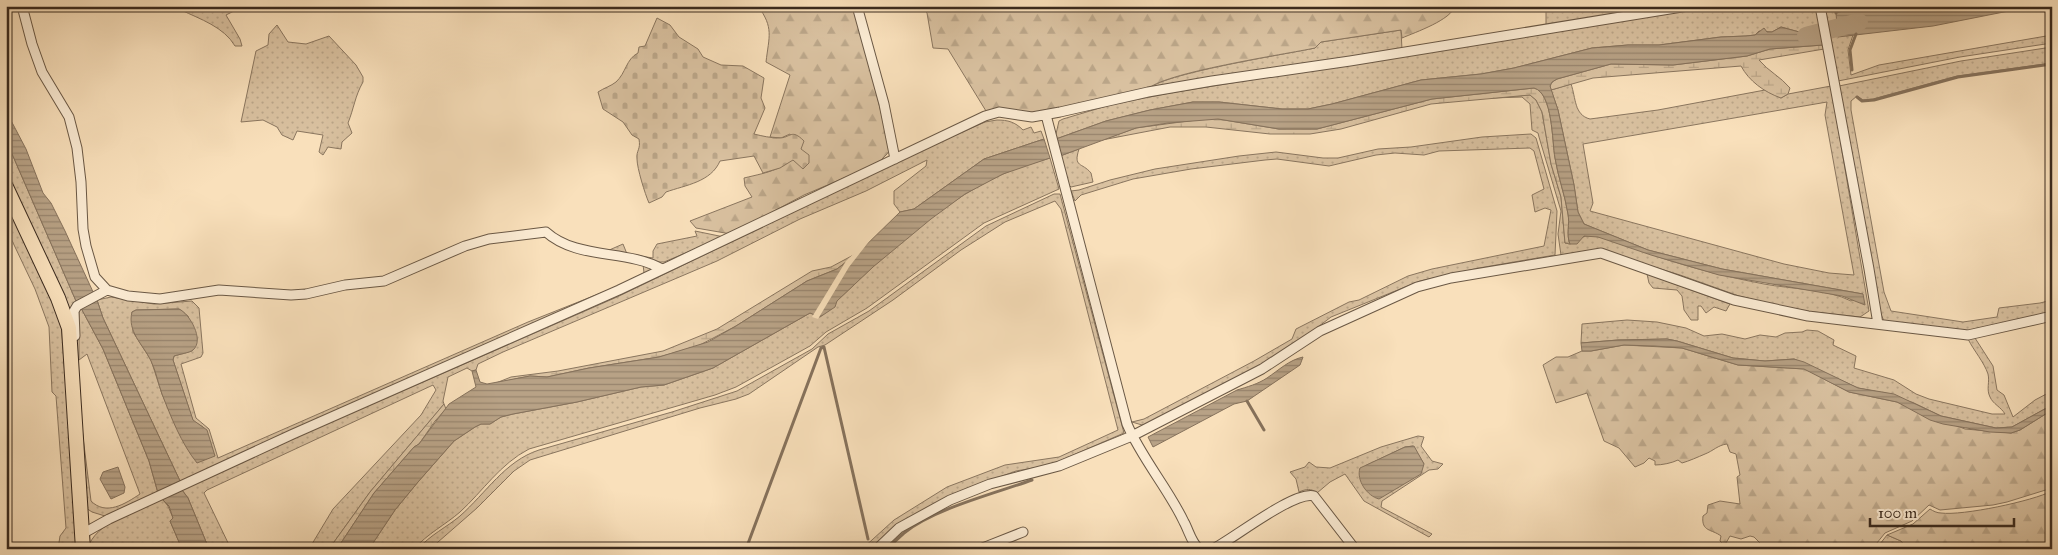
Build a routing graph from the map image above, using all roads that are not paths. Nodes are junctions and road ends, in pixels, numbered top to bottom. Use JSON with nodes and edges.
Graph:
{"nodes":[{"id":1,"x":22,"y":6,"type":"edge"},
{"id":2,"x":857,"y":6,"type":"edge"},
{"id":3,"x":1688,"y":6,"type":"edge"},
{"id":4,"x":1820,"y":6,"type":"edge"},
{"id":5,"x":1046,"y":115,"type":"junction"},
{"id":6,"x":895,"y":159,"type":"junction"},
{"id":7,"x":6,"y":187,"type":"edge"},
{"id":8,"x":662,"y":269,"type":"junction"},
{"id":9,"x":107,"y":290,"type":"junction"},
{"id":10,"x":2052,"y":316,"type":"edge"},
{"id":11,"x":1878,"y":324,"type":"junction"},
{"id":12,"x":72,"y":363,"type":"junction"},
{"id":13,"x":1132,"y":436,"type":"junction"},
{"id":14,"x":1023,"y":532,"type":"dead end"},
{"id":15,"x":82,"y":534,"type":"junction"},
{"id":16,"x":83,"y":549,"type":"edge"},
{"id":17,"x":877,"y":549,"type":"edge"},
{"id":18,"x":980,"y":549,"type":"edge"},
{"id":19,"x":1199,"y":549,"type":"edge"},
{"id":20,"x":1213,"y":549,"type":"edge"},
{"id":21,"x":1355,"y":549,"type":"edge"}],
"edges":[{"from":1,"to":9,"type":"street"},
{"from":2,"to":6,"type":"street"},
{"from":3,"to":5,"type":"street"},
{"from":4,"to":11,"type":"street"},
{"from":5,"to":6,"type":"street"},
{"from":5,"to":13,"type":"street"},
{"from":6,"to":8,"type":"street"},
{"from":7,"to":12,"type":"main road"},
{"from":8,"to":9,"type":"street"},
{"from":8,"to":15,"type":"street"},
{"from":9,"to":12,"type":"street"},
{"from":10,"to":11,"type":"street"},
{"from":11,"to":13,"type":"street"},
{"from":12,"to":15,"type":"main road"},
{"from":13,"to":17,"type":"street"},
{"from":13,"to":19,"type":"street"},
{"from":14,"to":18,"type":"street"},
{"from":15,"to":16,"type":"main road"},
{"from":20,"to":21,"type":"street"}]}
